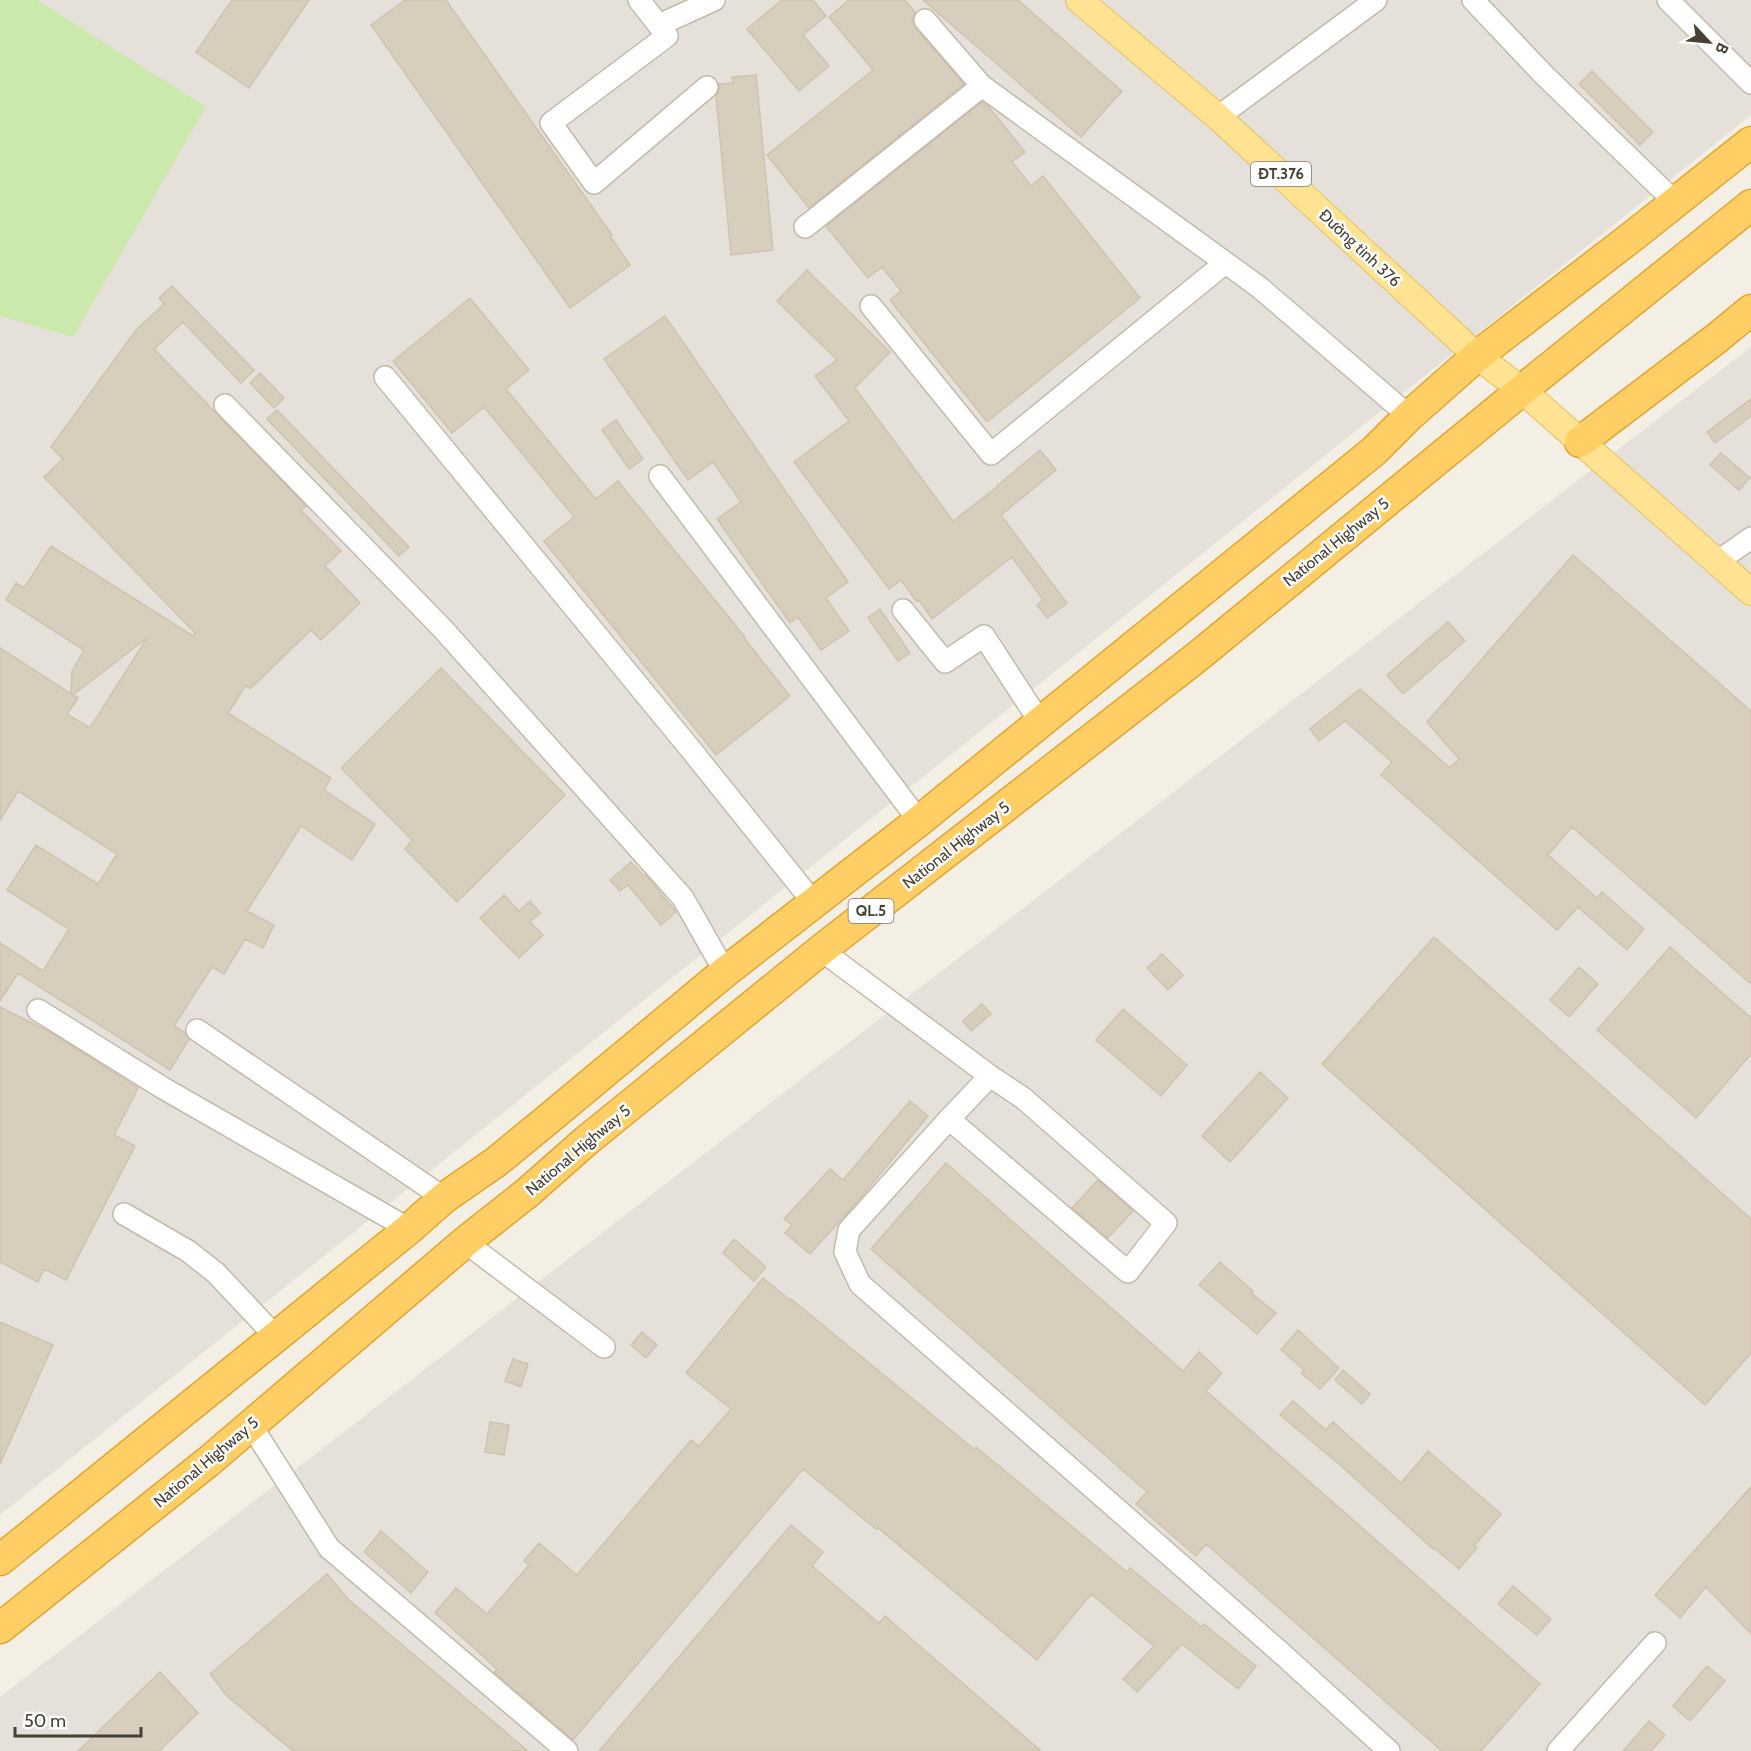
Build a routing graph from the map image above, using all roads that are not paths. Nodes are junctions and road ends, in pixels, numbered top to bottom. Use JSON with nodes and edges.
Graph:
{"nodes":[{"id":1,"x":639,"y":0,"type":"edge"},
{"id":2,"x":714,"y":0,"type":"edge"},
{"id":3,"x":1079,"y":0,"type":"edge"},
{"id":4,"x":1376,"y":0,"type":"edge"},
{"id":5,"x":1473,"y":0,"type":"edge"},
{"id":6,"x":1668,"y":0,"type":"edge"},
{"id":7,"x":925,"y":20,"type":"dead end"},
{"id":8,"x":659,"y":25,"type":"junction"},
{"id":9,"x":1751,"y":82,"type":"edge"},
{"id":10,"x":982,"y":86,"type":"junction"},
{"id":11,"x":707,"y":87,"type":"dead end"},
{"id":12,"x":1218,"y":117,"type":"junction"},
{"id":13,"x":1751,"y":142,"type":"edge"},
{"id":14,"x":1675,"y":202,"type":"junction"},
{"id":15,"x":1751,"y":205,"type":"edge"},
{"id":16,"x":805,"y":227,"type":"dead end"},
{"id":17,"x":1225,"y":263,"type":"junction"},
{"id":18,"x":871,"y":306,"type":"dead end"},
{"id":19,"x":1751,"y":310,"type":"edge"},
{"id":20,"x":1477,"y":356,"type":"junction"},
{"id":21,"x":385,"y":377,"type":"dead end"},
{"id":22,"x":1522,"y":390,"type":"junction"},
{"id":23,"x":225,"y":405,"type":"dead end"},
{"id":24,"x":1409,"y":416,"type":"junction"},
{"id":25,"x":1580,"y":442,"type":"junction"},
{"id":26,"x":660,"y":476,"type":"dead end"},
{"id":27,"x":1751,"y":538,"type":"edge"},
{"id":28,"x":1717,"y":562,"type":"junction"},
{"id":29,"x":1751,"y":592,"type":"edge"},
{"id":30,"x":903,"y":610,"type":"dead end"},
{"id":31,"x":1040,"y":722,"type":"junction"},
{"id":32,"x":919,"y":820,"type":"junction"},
{"id":33,"x":813,"y":902,"type":"junction"},
{"id":34,"x":821,"y":950,"type":"junction"},
{"id":35,"x":725,"y":972,"type":"junction"},
{"id":36,"x":38,"y":1010,"type":"dead end"},
{"id":37,"x":197,"y":1029,"type":"dead end"},
{"id":38,"x":990,"y":1076,"type":"junction"},
{"id":39,"x":949,"y":1119,"type":"junction"},
{"id":40,"x":444,"y":1198,"type":"junction"},
{"id":41,"x":124,"y":1214,"type":"dead end"},
{"id":42,"x":409,"y":1229,"type":"junction"},
{"id":43,"x":465,"y":1242,"type":"junction"},
{"id":44,"x":276,"y":1337,"type":"junction"},
{"id":45,"x":604,"y":1347,"type":"dead end"},
{"id":46,"x":251,"y":1425,"type":"junction"},
{"id":47,"x":0,"y":1560,"type":"edge"},
{"id":48,"x":0,"y":1628,"type":"edge"},
{"id":49,"x":1655,"y":1643,"type":"dead end"},
{"id":50,"x":567,"y":1751,"type":"edge"},
{"id":51,"x":1389,"y":1751,"type":"edge"},
{"id":52,"x":1558,"y":1751,"type":"edge"}],
"edges":[{"from":1,"to":8,"type":"lane"},
{"from":2,"to":8,"type":"lane"},
{"from":3,"to":12,"type":"main road","name":"Đường tỉnh 376","number":"ĐT.376"},
{"from":4,"to":12,"type":"lane"},
{"from":5,"to":14,"type":"lane"},
{"from":6,"to":9,"type":"lane"},
{"from":7,"to":10,"type":"lane"},
{"from":8,"to":11,"type":"lane"},
{"from":10,"to":16,"type":"lane"},
{"from":10,"to":17,"type":"lane"},
{"from":12,"to":20,"type":"main road","name":"Đường tỉnh 376","number":"ĐT.376"},
{"from":13,"to":14,"type":"highway","number":"QL.5"},
{"from":14,"to":20,"type":"highway","number":"QL.5"},
{"from":15,"to":22,"type":"highway","name":"National Highway 5","number":"QL.5"},
{"from":17,"to":18,"type":"lane"},
{"from":17,"to":24,"type":"lane"},
{"from":19,"to":25,"type":"highway"},
{"from":20,"to":22,"type":"main road","name":"Đường tỉnh 376"},
{"from":20,"to":24,"type":"highway","number":"QL.5"},
{"from":21,"to":33,"type":"lane"},
{"from":22,"to":25,"type":"main road","name":"Đường tỉnh 376"},
{"from":22,"to":34,"type":"highway","name":"National Highway 5","number":"QL.5"},
{"from":23,"to":35,"type":"lane"},
{"from":24,"to":31,"type":"highway","number":"QL.5"},
{"from":25,"to":28,"type":"main road","name":"Đường tỉnh 376"},
{"from":26,"to":32,"type":"lane"},
{"from":27,"to":28,"type":"lane"},
{"from":28,"to":29,"type":"main road","name":"Đường tỉnh 376"},
{"from":30,"to":31,"type":"lane"},
{"from":31,"to":32,"type":"highway","number":"QL.5"},
{"from":32,"to":33,"type":"highway","number":"QL.5"},
{"from":33,"to":35,"type":"highway","number":"QL.5"},
{"from":34,"to":38,"type":"lane"},
{"from":34,"to":43,"type":"highway","name":"National Highway 5","number":"QL.5"},
{"from":35,"to":40,"type":"highway","number":"QL.5"},
{"from":36,"to":42,"type":"lane"},
{"from":37,"to":40,"type":"lane"},
{"from":38,"to":39,"type":"lane"},
{"from":38,"to":39,"type":"lane"},
{"from":39,"to":51,"type":"lane"},
{"from":40,"to":42,"type":"highway","number":"QL.5"},
{"from":41,"to":44,"type":"lane"},
{"from":42,"to":44,"type":"highway","number":"QL.5"},
{"from":43,"to":45,"type":"lane"},
{"from":43,"to":46,"type":"highway","name":"National Highway 5","number":"QL.5"},
{"from":44,"to":47,"type":"highway","number":"QL.5"},
{"from":46,"to":48,"type":"highway","name":"National Highway 5","number":"QL.5"},
{"from":46,"to":50,"type":"lane"},
{"from":49,"to":52,"type":"lane"}]}
